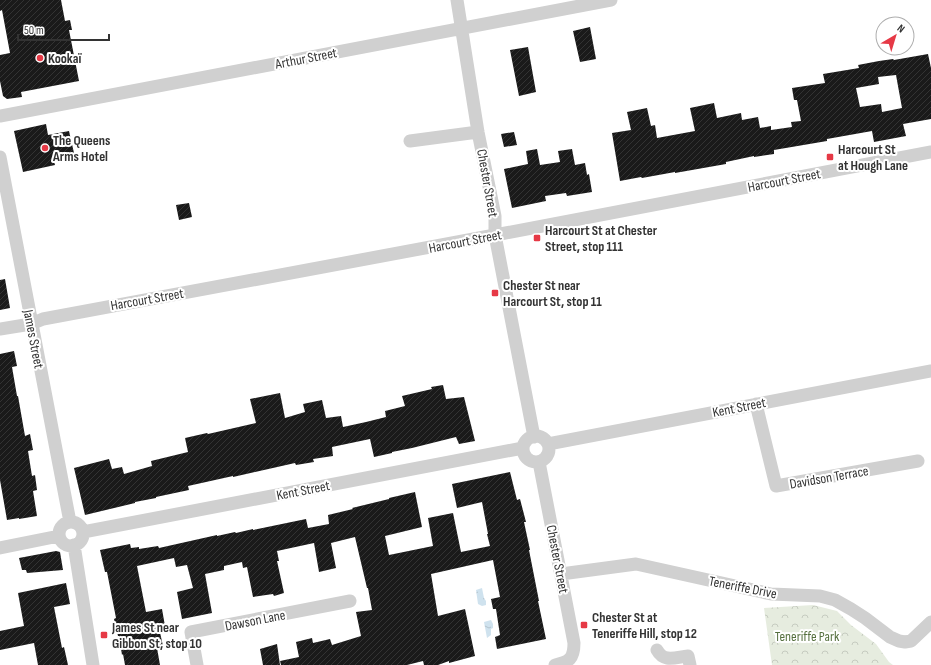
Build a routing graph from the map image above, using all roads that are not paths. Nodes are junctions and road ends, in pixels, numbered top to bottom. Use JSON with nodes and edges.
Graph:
{"nodes":[{"id":1,"x":457,"y":0,"type":"edge"},
{"id":2,"x":611,"y":0,"type":"edge"},
{"id":3,"x":461,"y":29,"type":"junction"},
{"id":4,"x":0,"y":116,"type":"edge"},
{"id":5,"x":478,"y":132,"type":"junction"},
{"id":6,"x":410,"y":141,"type":"dead end"},
{"id":7,"x":931,"y":152,"type":"edge"},
{"id":8,"x":0,"y":157,"type":"edge"},
{"id":9,"x":495,"y":235,"type":"junction"},
{"id":10,"x":31,"y":324,"type":"junction"},
{"id":11,"x":0,"y":329,"type":"edge"},
{"id":12,"x":931,"y":370,"type":"edge"},
{"id":13,"x":756,"y":404,"type":"junction"},
{"id":14,"x":534,"y":436,"type":"junction"},
{"id":15,"x":548,"y":444,"type":"junction"},
{"id":16,"x":523,"y":448,"type":"junction"},
{"id":17,"x":918,"y":461,"type":"dead end"},
{"id":18,"x":538,"y":462,"type":"junction"},
{"id":19,"x":70,"y":522,"type":"junction"},
{"id":20,"x":83,"y":532,"type":"junction"},
{"id":21,"x":59,"y":536,"type":"junction"},
{"id":22,"x":74,"y":545,"type":"junction"},
{"id":23,"x":0,"y":548,"type":"edge"},
{"id":24,"x":561,"y":574,"type":"junction"},
{"id":25,"x":350,"y":601,"type":"dead end"},
{"id":26,"x":931,"y":622,"type":"edge"},
{"id":27,"x":657,"y":650,"type":"dead end"},
{"id":28,"x":93,"y":665,"type":"edge"},
{"id":29,"x":197,"y":665,"type":"edge"},
{"id":30,"x":554,"y":665,"type":"edge"},
{"id":31,"x":690,"y":665,"type":"edge"}],
"edges":[{"from":1,"to":3,"type":"street","name":"Chester Street"},
{"from":2,"to":3,"type":"street","name":"Arthur Street"},
{"from":3,"to":4,"type":"street","name":"Arthur Street"},
{"from":3,"to":5,"type":"street","name":"Chester Street"},
{"from":5,"to":6,"type":"street"},
{"from":5,"to":9,"type":"street","name":"Chester Street"},
{"from":7,"to":9,"type":"street","name":"Harcourt Street"},
{"from":8,"to":10,"type":"street","name":"James Street"},
{"from":9,"to":10,"type":"street","name":"Harcourt Street"},
{"from":9,"to":14,"type":"street","name":"Chester Street"},
{"from":10,"to":11,"type":"street","name":"Harcourt Street"},
{"from":10,"to":19,"type":"street","name":"James Street"},
{"from":12,"to":13,"type":"street","name":"Kent Street"},
{"from":13,"to":15,"type":"street","name":"Kent Street"},
{"from":13,"to":17,"type":"street","name":"Davidson Terrace"},
{"from":14,"to":15,"type":"street"},
{"from":14,"to":16,"type":"street"},
{"from":15,"to":18,"type":"street"},
{"from":16,"to":18,"type":"street"},
{"from":16,"to":20,"type":"street","name":"Kent Street"},
{"from":18,"to":24,"type":"street","name":"Chester Street"},
{"from":19,"to":20,"type":"street"},
{"from":19,"to":21,"type":"street"},
{"from":20,"to":22,"type":"street"},
{"from":21,"to":22,"type":"street"},
{"from":21,"to":23,"type":"street"},
{"from":22,"to":28,"type":"street"},
{"from":24,"to":26,"type":"street","name":"Teneriffe Drive"},
{"from":24,"to":30,"type":"street","name":"Chester Street"},
{"from":25,"to":29,"type":"street","name":"Dawson Lane"},
{"from":27,"to":31,"type":"street"}]}
